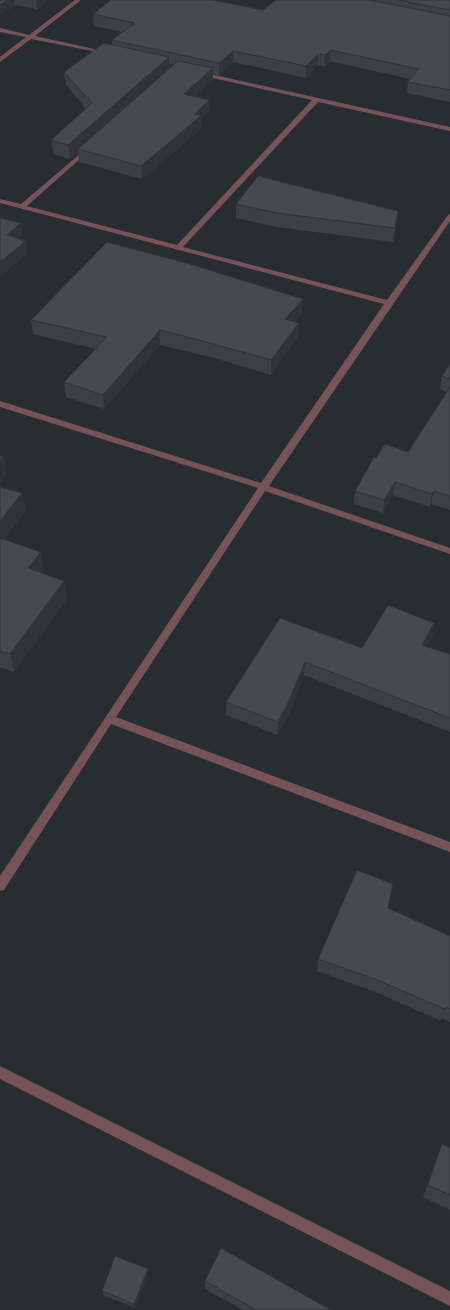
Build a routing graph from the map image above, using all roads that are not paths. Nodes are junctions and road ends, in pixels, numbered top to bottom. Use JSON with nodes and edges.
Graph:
{"nodes":[{"id":1,"x":78,"y":0,"type":"edge"},
{"id":2,"x":0,"y":30,"type":"edge"},
{"id":3,"x":30,"y":37,"type":"junction"},
{"id":4,"x":116,"y":56,"type":"edge"},
{"id":5,"x":0,"y":60,"type":"edge"},
{"id":6,"x":193,"y":72,"type":"edge"},
{"id":7,"x":316,"y":100,"type":"junction"},
{"id":8,"x":450,"y":129,"type":"edge"},
{"id":9,"x":91,"y":146,"type":"edge"},
{"id":10,"x":0,"y":201,"type":"edge"},
{"id":11,"x":22,"y":207,"type":"junction"},
{"id":12,"x":450,"y":216,"type":"edge"},
{"id":13,"x":178,"y":248,"type":"junction"},
{"id":14,"x":388,"y":303,"type":"junction"},
{"id":15,"x":0,"y":404,"type":"edge"},
{"id":16,"x":263,"y":487,"type":"junction"},
{"id":17,"x":450,"y":551,"type":"edge"},
{"id":18,"x":109,"y":719,"type":"junction"},
{"id":19,"x":450,"y":847,"type":"edge"},
{"id":20,"x":0,"y":886,"type":"edge"},
{"id":21,"x":0,"y":1072,"type":"edge"},
{"id":22,"x":450,"y":1299,"type":"edge"}],
"edges":[{"from":1,"to":3,"type":"street"},
{"from":2,"to":3,"type":"street"},
{"from":3,"to":4,"type":"street"},
{"from":3,"to":5,"type":"street"},
{"from":6,"to":7,"type":"street"},
{"from":7,"to":8,"type":"street"},
{"from":7,"to":13,"type":"street"},
{"from":9,"to":11,"type":"street"},
{"from":10,"to":11,"type":"street"},
{"from":11,"to":13,"type":"street"},
{"from":12,"to":14,"type":"street"},
{"from":13,"to":14,"type":"street"},
{"from":14,"to":16,"type":"street"},
{"from":15,"to":16,"type":"street"},
{"from":16,"to":17,"type":"street"},
{"from":16,"to":18,"type":"street"},
{"from":18,"to":19,"type":"street"},
{"from":18,"to":20,"type":"street"},
{"from":21,"to":22,"type":"street"}]}
